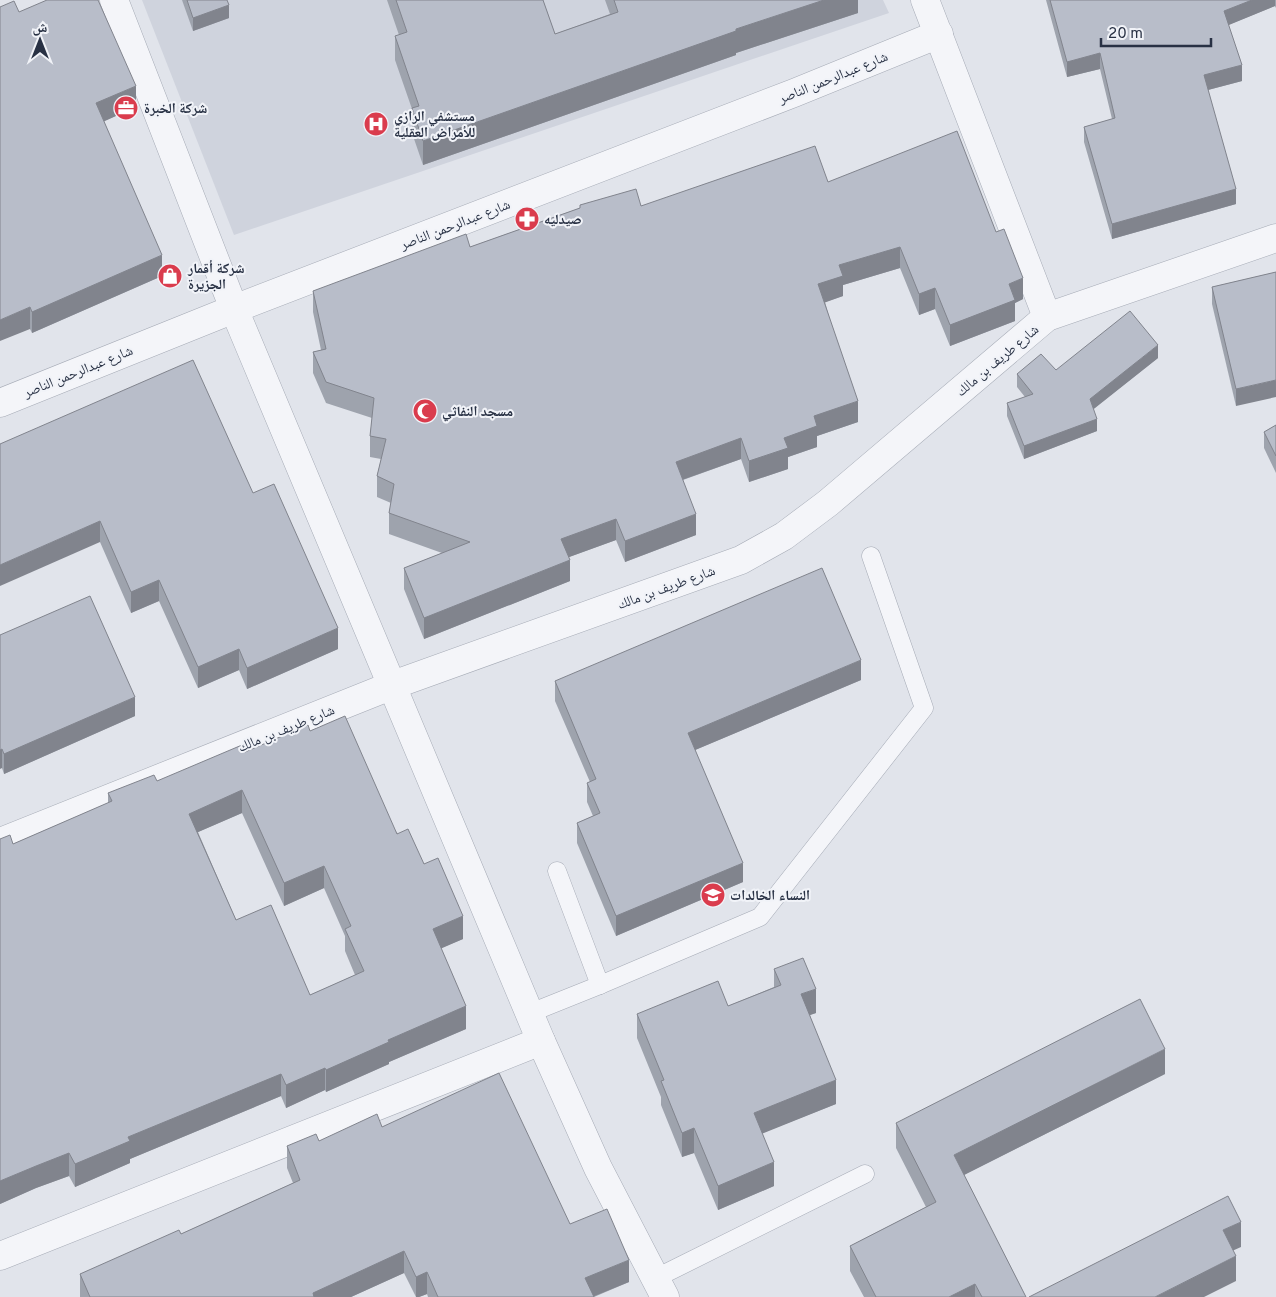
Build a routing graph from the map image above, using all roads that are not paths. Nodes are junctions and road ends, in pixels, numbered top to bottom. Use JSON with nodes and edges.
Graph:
{"nodes":[{"id":1,"x":114,"y":0,"type":"edge"},
{"id":2,"x":926,"y":0,"type":"edge"},
{"id":3,"x":939,"y":34,"type":"junction"},
{"id":4,"x":1276,"y":238,"type":"edge"},
{"id":5,"x":234,"y":309,"type":"junction"},
{"id":6,"x":1048,"y":317,"type":"junction"},
{"id":7,"x":0,"y":403,"type":"edge"},
{"id":8,"x":871,"y":556,"type":"dead end"},
{"id":9,"x":393,"y":685,"type":"junction"},
{"id":10,"x":0,"y":842,"type":"edge"},
{"id":11,"x":557,"y":871,"type":"dead end"},
{"id":12,"x":600,"y":986,"type":"junction"},
{"id":13,"x":530,"y":1013,"type":"junction"},
{"id":14,"x":541,"y":1041,"type":"junction"},
{"id":15,"x":865,"y":1174,"type":"dead end"},
{"id":16,"x":0,"y":1256,"type":"edge"},
{"id":17,"x":661,"y":1288,"type":"edge"}],
"edges":[{"from":1,"to":5,"type":"street"},
{"from":2,"to":3,"type":"street"},
{"from":3,"to":5,"type":"street","name":"شارع عبدالرحمن الناصر"},
{"from":3,"to":6,"type":"street"},
{"from":4,"to":6,"type":"street","name":"شارع طريف بن مالك"},
{"from":5,"to":7,"type":"street","name":"شارع عبدالرحمن الناصر"},
{"from":5,"to":9,"type":"street"},
{"from":6,"to":9,"type":"street","name":"شارع طريف بن مالك"},
{"from":8,"to":12,"type":"lane"},
{"from":9,"to":10,"type":"street","name":"شارع طريف بن مالك"},
{"from":9,"to":13,"type":"street"},
{"from":11,"to":12,"type":"lane"},
{"from":12,"to":13,"type":"lane"},
{"from":13,"to":14,"type":"street"},
{"from":14,"to":16,"type":"street"},
{"from":14,"to":17,"type":"street"},
{"from":15,"to":17,"type":"lane"}]}
